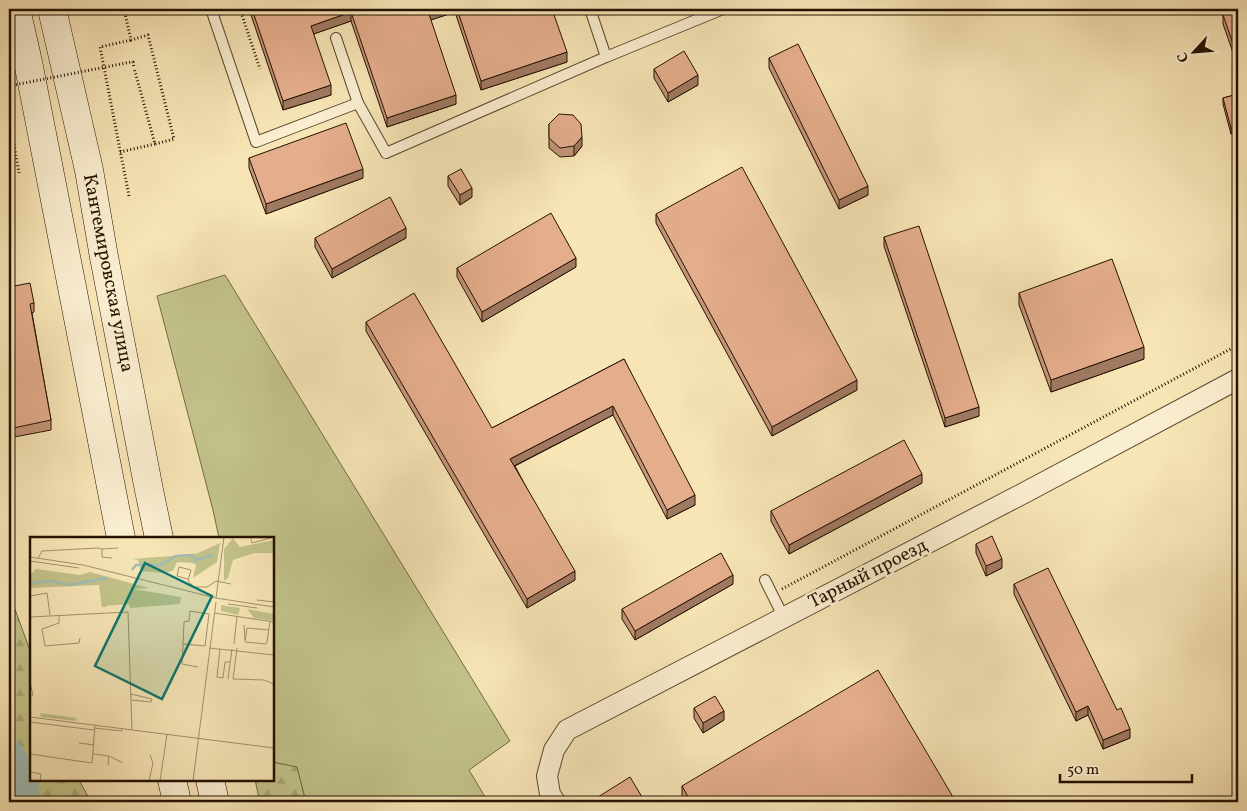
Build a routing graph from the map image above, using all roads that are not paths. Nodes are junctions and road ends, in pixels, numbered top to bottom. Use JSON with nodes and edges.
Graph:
{"nodes":[{"id":1,"x":16,"y":9,"type":"edge"},
{"id":2,"x":52,"y":9,"type":"edge"},
{"id":3,"x":65,"y":9,"type":"edge"},
{"id":4,"x":210,"y":9,"type":"edge"},
{"id":5,"x":590,"y":9,"type":"edge"},
{"id":6,"x":723,"y":9,"type":"edge"},
{"id":7,"x":9,"y":22,"type":"edge"},
{"id":8,"x":336,"y":38,"type":"dead end"},
{"id":9,"x":63,"y":56,"type":"junction"},
{"id":10,"x":606,"y":57,"type":"junction"},
{"id":11,"x":28,"y":62,"type":"junction"},
{"id":12,"x":358,"y":103,"type":"junction"},
{"id":13,"x":1238,"y":379,"type":"edge"},
{"id":14,"x":121,"y":537,"type":"edge"},
{"id":15,"x":159,"y":537,"type":"edge"},
{"id":16,"x":765,"y":580,"type":"dead end"},
{"id":17,"x":784,"y":618,"type":"junction"},
{"id":18,"x":172,"y":781,"type":"edge"},
{"id":19,"x":210,"y":781,"type":"edge"},
{"id":20,"x":177,"y":802,"type":"edge"},
{"id":21,"x":215,"y":802,"type":"edge"},
{"id":22,"x":555,"y":802,"type":"edge"}],
"edges":[{"from":1,"to":11,"type":"main road","name":"Кантемировская улица"},
{"from":2,"to":9,"type":"main road","name":"Кантемировская улица"},
{"from":3,"to":9,"type":"main road"},
{"from":4,"to":12,"type":"lane"},
{"from":5,"to":10,"type":"lane"},
{"from":6,"to":10,"type":"lane"},
{"from":7,"to":11,"type":"main road"},
{"from":8,"to":12,"type":"lane"},
{"from":9,"to":15,"type":"main road","name":"Кантемировская улица"},
{"from":10,"to":12,"type":"lane"},
{"from":11,"to":14,"type":"main road","name":"Кантемировская улица"},
{"from":13,"to":17,"type":"street","name":"Тарный проезд"},
{"from":16,"to":17,"type":"lane"},
{"from":17,"to":22,"type":"street","name":"Тарный проезд"},
{"from":18,"to":20,"type":"main road"},
{"from":19,"to":21,"type":"main road"}]}
